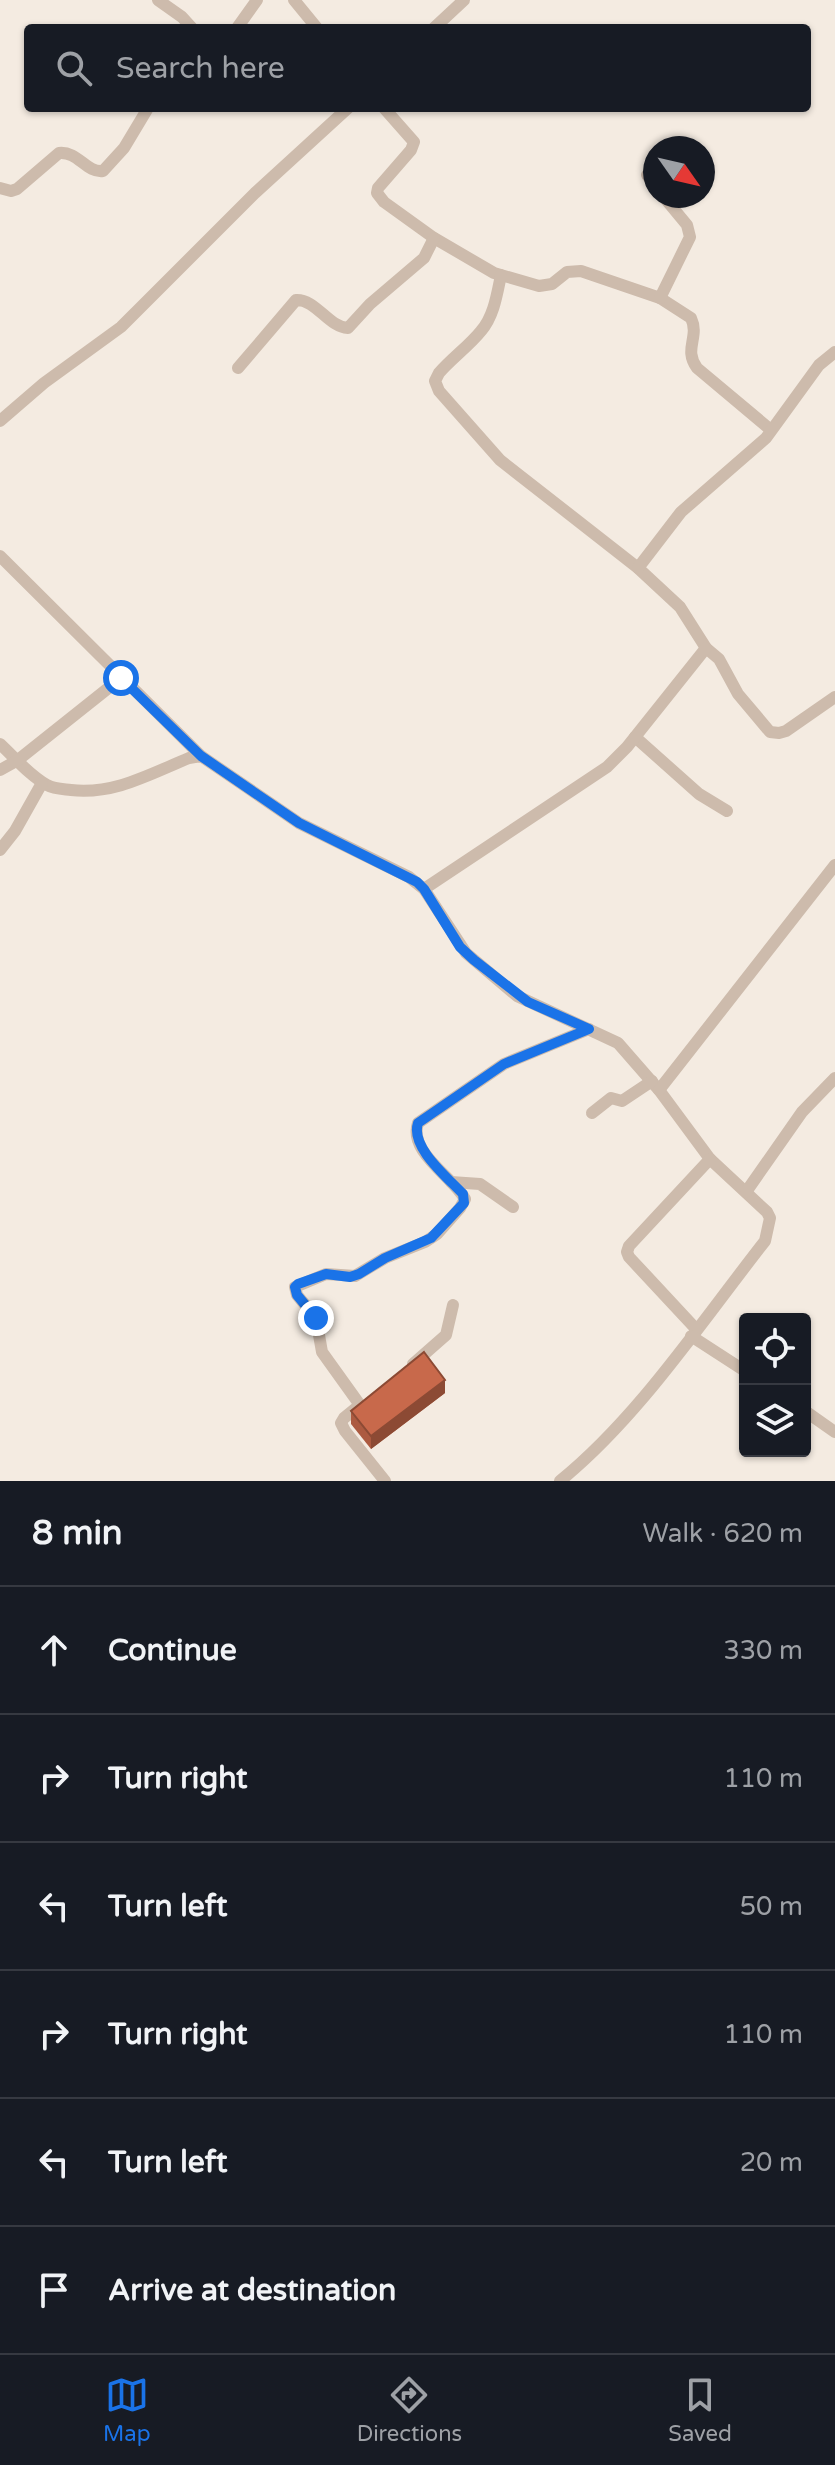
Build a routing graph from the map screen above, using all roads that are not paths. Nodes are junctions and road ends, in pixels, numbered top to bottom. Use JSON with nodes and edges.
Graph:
{"nodes":[{"id":1,"x":158,"y":0,"type":"edge"},
{"id":2,"x":257,"y":0,"type":"edge"},
{"id":3,"x":294,"y":0,"type":"edge"},
{"id":4,"x":464,"y":0,"type":"edge"},
{"id":5,"x":188,"y":24,"type":"edge"},
{"id":6,"x":240,"y":24,"type":"edge"},
{"id":7,"x":314,"y":24,"type":"edge"},
{"id":8,"x":438,"y":24,"type":"edge"},
{"id":9,"x":146,"y":112,"type":"edge"},
{"id":10,"x":344,"y":112,"type":"edge"},
{"id":11,"x":388,"y":112,"type":"edge"},
{"id":12,"x":0,"y":188,"type":"edge"},
{"id":13,"x":673,"y":208,"type":"edge"},
{"id":14,"x":434,"y":238,"type":"junction"},
{"id":15,"x":501,"y":275,"type":"junction"},
{"id":16,"x":660,"y":298,"type":"junction"},
{"id":17,"x":835,"y":352,"type":"edge"},
{"id":18,"x":238,"y":368,"type":"dead end"},
{"id":19,"x":0,"y":421,"type":"edge"},
{"id":20,"x":771,"y":430,"type":"junction"},
{"id":21,"x":0,"y":556,"type":"edge"},
{"id":22,"x":638,"y":568,"type":"junction"},
{"id":23,"x":706,"y":648,"type":"junction"},
{"id":24,"x":121,"y":678,"type":"junction"},
{"id":25,"x":835,"y":697,"type":"edge"},
{"id":26,"x":635,"y":737,"type":"junction"},
{"id":27,"x":0,"y":744,"type":"edge"},
{"id":28,"x":201,"y":756,"type":"junction"},
{"id":29,"x":18,"y":760,"type":"junction"},
{"id":30,"x":0,"y":770,"type":"edge"},
{"id":31,"x":42,"y":783,"type":"junction"},
{"id":32,"x":727,"y":811,"type":"dead end"},
{"id":33,"x":0,"y":850,"type":"edge"},
{"id":34,"x":835,"y":865,"type":"edge"},
{"id":35,"x":424,"y":889,"type":"junction"},
{"id":36,"x":589,"y":1029,"type":"junction"},
{"id":37,"x":835,"y":1078,"type":"edge"},
{"id":38,"x":655,"y":1085,"type":"junction"},
{"id":39,"x":592,"y":1113,"type":"dead end"},
{"id":40,"x":710,"y":1159,"type":"junction"},
{"id":41,"x":451,"y":1182,"type":"junction"},
{"id":42,"x":746,"y":1192,"type":"junction"},
{"id":43,"x":513,"y":1207,"type":"dead end"},
{"id":44,"x":453,"y":1305,"type":"dead end"},
{"id":45,"x":694,"y":1332,"type":"junction"},
{"id":46,"x":739,"y":1366,"type":"edge"},
{"id":47,"x":406,"y":1370,"type":"edge"},
{"id":48,"x":372,"y":1397,"type":"edge"},
{"id":49,"x":360,"y":1405,"type":"junction"},
{"id":50,"x":811,"y":1415,"type":"edge"},
{"id":51,"x":835,"y":1432,"type":"edge"},
{"id":52,"x":385,"y":1481,"type":"edge"},
{"id":53,"x":560,"y":1481,"type":"edge"}],
"edges":[{"from":1,"to":5,"type":"street"},
{"from":2,"to":6,"type":"street"},
{"from":3,"to":7,"type":"street"},
{"from":4,"to":8,"type":"street"},
{"from":9,"to":12,"type":"street"},
{"from":10,"to":19,"type":"street"},
{"from":11,"to":14,"type":"street"},
{"from":13,"to":16,"type":"street"},
{"from":14,"to":15,"type":"street"},
{"from":14,"to":18,"type":"street"},
{"from":15,"to":16,"type":"street"},
{"from":15,"to":22,"type":"street"},
{"from":16,"to":20,"type":"street"},
{"from":17,"to":20,"type":"street"},
{"from":20,"to":22,"type":"street"},
{"from":21,"to":24,"type":"street"},
{"from":22,"to":23,"type":"street"},
{"from":23,"to":25,"type":"street"},
{"from":23,"to":26,"type":"street"},
{"from":24,"to":28,"type":"street"},
{"from":24,"to":29,"type":"street"},
{"from":26,"to":32,"type":"street"},
{"from":26,"to":35,"type":"street"},
{"from":27,"to":29,"type":"street"},
{"from":28,"to":31,"type":"street"},
{"from":28,"to":35,"type":"street"},
{"from":29,"to":30,"type":"street"},
{"from":29,"to":31,"type":"street"},
{"from":31,"to":33,"type":"street"},
{"from":34,"to":38,"type":"street"},
{"from":35,"to":36,"type":"street"},
{"from":36,"to":38,"type":"street"},
{"from":36,"to":41,"type":"street"},
{"from":37,"to":42,"type":"street"},
{"from":38,"to":39,"type":"street"},
{"from":38,"to":40,"type":"street"},
{"from":40,"to":42,"type":"street"},
{"from":40,"to":45,"type":"street"},
{"from":41,"to":43,"type":"street"},
{"from":41,"to":49,"type":"street"},
{"from":42,"to":45,"type":"street"},
{"from":44,"to":47,"type":"street"},
{"from":45,"to":46,"type":"street"},
{"from":45,"to":53,"type":"street"},
{"from":48,"to":49,"type":"street"},
{"from":49,"to":52,"type":"street"},
{"from":50,"to":51,"type":"street"}]}
